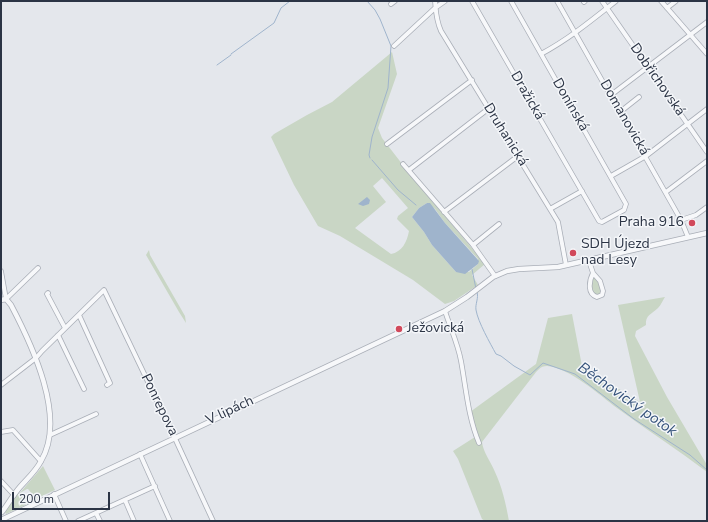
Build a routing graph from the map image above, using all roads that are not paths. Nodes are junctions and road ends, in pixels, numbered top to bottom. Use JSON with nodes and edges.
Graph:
{"nodes":[{"id":1,"x":435,"y":1,"type":"edge"},
{"id":2,"x":445,"y":1,"type":"edge"},
{"id":3,"x":472,"y":1,"type":"edge"},
{"id":4,"x":511,"y":1,"type":"edge"},
{"id":5,"x":557,"y":1,"type":"edge"},
{"id":6,"x":602,"y":1,"type":"edge"},
{"id":7,"x":616,"y":1,"type":"edge"},
{"id":8,"x":661,"y":1,"type":"edge"},
{"id":9,"x":676,"y":1,"type":"edge"},
{"id":10,"x":435,"y":8,"type":"junction"},
{"id":11,"x":607,"y":8,"type":"junction"},
{"id":12,"x":667,"y":8,"type":"junction"},
{"id":13,"x":707,"y":22,"type":"edge"},
{"id":14,"x":575,"y":33,"type":"junction"},
{"id":15,"x":690,"y":35,"type":"junction"},
{"id":16,"x":394,"y":46,"type":"dead end"},
{"id":17,"x":541,"y":54,"type":"junction"},
{"id":18,"x":707,"y":54,"type":"edge"},
{"id":19,"x":648,"y":67,"type":"junction"},
{"id":20,"x":472,"y":80,"type":"junction"},
{"id":21,"x":611,"y":95,"type":"junction"},
{"id":22,"x":639,"y":97,"type":"dead end"},
{"id":23,"x":488,"y":109,"type":"junction"},
{"id":24,"x":707,"y":109,"type":"edge"},
{"id":25,"x":620,"y":112,"type":"junction"},
{"id":26,"x":688,"y":124,"type":"junction"},
{"id":27,"x":387,"y":144,"type":"dead end"},
{"id":28,"x":707,"y":152,"type":"edge"},
{"id":29,"x":518,"y":156,"type":"junction"},
{"id":30,"x":646,"y":156,"type":"junction"},
{"id":31,"x":707,"y":160,"type":"edge"},
{"id":32,"x":403,"y":164,"type":"dead end"},
{"id":33,"x":409,"y":170,"type":"junction"},
{"id":34,"x":611,"y":176,"type":"junction"},
{"id":35,"x":582,"y":190,"type":"junction"},
{"id":36,"x":666,"y":192,"type":"junction"},
{"id":37,"x":707,"y":207,"type":"edge"},
{"id":38,"x":550,"y":209,"type":"junction"},
{"id":39,"x":624,"y":210,"type":"joint"},
{"id":40,"x":444,"y":212,"type":"junction"},
{"id":41,"x":681,"y":220,"type":"junction"},
{"id":42,"x":499,"y":224,"type":"dead end"},
{"id":43,"x":707,"y":233,"type":"edge"},
{"id":44,"x":688,"y":237,"type":"junction"},
{"id":45,"x":473,"y":245,"type":"junction"},
{"id":46,"x":589,"y":261,"type":"junction"},
{"id":47,"x":566,"y":266,"type":"junction"},
{"id":48,"x":38,"y":268,"type":"dead end"},
{"id":49,"x":1,"y":271,"type":"edge"},
{"id":50,"x":593,"y":273,"type":"junction"},
{"id":51,"x":495,"y":276,"type":"junction"},
{"id":52,"x":48,"y":293,"type":"dead end"},
{"id":53,"x":3,"y":300,"type":"edge"},
{"id":54,"x":445,"y":310,"type":"junction"},
{"id":55,"x":79,"y":315,"type":"junction"},
{"id":56,"x":65,"y":328,"type":"junction"},
{"id":57,"x":58,"y":335,"type":"junction"},
{"id":58,"x":36,"y":358,"type":"junction"},
{"id":59,"x":1,"y":384,"type":"edge"},
{"id":60,"x":107,"y":385,"type":"dead end"},
{"id":61,"x":84,"y":389,"type":"dead end"},
{"id":62,"x":96,"y":414,"type":"dead end"},
{"id":63,"x":1,"y":432,"type":"edge"},
{"id":64,"x":50,"y":435,"type":"junction"},
{"id":65,"x":175,"y":438,"type":"junction"},
{"id":66,"x":479,"y":443,"type":"dead end"},
{"id":67,"x":140,"y":454,"type":"junction"},
{"id":68,"x":41,"y":461,"type":"junction"},
{"id":69,"x":1,"y":481,"type":"edge"},
{"id":70,"x":155,"y":486,"type":"junction"},
{"id":71,"x":54,"y":494,"type":"junction"},
{"id":72,"x":14,"y":495,"type":"junction"},
{"id":73,"x":125,"y":500,"type":"junction"},
{"id":74,"x":2,"y":512,"type":"edge"},
{"id":75,"x":96,"y":513,"type":"junction"},
{"id":76,"x":6,"y":516,"type":"junction"},
{"id":77,"x":1,"y":520,"type":"edge"},
{"id":78,"x":66,"y":521,"type":"edge"},
{"id":79,"x":78,"y":521,"type":"edge"},
{"id":80,"x":100,"y":521,"type":"edge"},
{"id":81,"x":134,"y":521,"type":"edge"},
{"id":82,"x":170,"y":521,"type":"edge"},
{"id":83,"x":213,"y":521,"type":"edge"}],
"edges":[{"from":1,"to":10,"type":"street","name":"Druhanická"},
{"from":2,"to":10,"type":"street"},
{"from":3,"to":35,"type":"street","name":"Dražická"},
{"from":4,"to":17,"type":"street","name":"Donínská"},
{"from":5,"to":14,"type":"street","name":"Domanovická"},
{"from":6,"to":11,"type":"street","name":"Dobřichovská"},
{"from":7,"to":11,"type":"street"},
{"from":8,"to":12,"type":"street"},
{"from":9,"to":12,"type":"street"},
{"from":10,"to":16,"type":"street"},
{"from":10,"to":20,"type":"street","name":"Druhanická"},
{"from":11,"to":14,"type":"street"},
{"from":11,"to":19,"type":"street","name":"Dobřichovská"},
{"from":12,"to":15,"type":"street"},
{"from":13,"to":15,"type":"street"},
{"from":14,"to":17,"type":"street"},
{"from":14,"to":21,"type":"street","name":"Domanovická"},
{"from":15,"to":18,"type":"street"},
{"from":15,"to":19,"type":"street"},
{"from":17,"to":34,"type":"street","name":"Donínská"},
{"from":19,"to":21,"type":"street"},
{"from":19,"to":26,"type":"street","name":"Dobřichovská"},
{"from":20,"to":23,"type":"street","name":"Druhanická"},
{"from":20,"to":27,"type":"street"},
{"from":21,"to":25,"type":"street","name":"Domanovická"},
{"from":22,"to":25,"type":"street"},
{"from":23,"to":29,"type":"street","name":"Druhanická"},
{"from":23,"to":33,"type":"street"},
{"from":24,"to":26,"type":"street"},
{"from":25,"to":30,"type":"street","name":"Domanovická"},
{"from":26,"to":28,"type":"street","name":"Dobřichovská"},
{"from":26,"to":30,"type":"street"},
{"from":29,"to":38,"type":"street","name":"Druhanická"},
{"from":29,"to":40,"type":"street"},
{"from":30,"to":34,"type":"street"},
{"from":30,"to":36,"type":"street","name":"Domanovická"},
{"from":31,"to":36,"type":"street"},
{"from":32,"to":33,"type":"street"},
{"from":33,"to":40,"type":"street"},
{"from":34,"to":39,"type":"street","name":"Donínská"},
{"from":35,"to":38,"type":"street"},
{"from":35,"to":39,"type":"street","name":"Dražická"},
{"from":36,"to":41,"type":"street","name":"Domanovická"},
{"from":37,"to":41,"type":"street"},
{"from":38,"to":47,"type":"street","name":"Druhanická"},
{"from":40,"to":45,"type":"street"},
{"from":41,"to":44,"type":"street","name":"Domanovická"},
{"from":42,"to":45,"type":"street"},
{"from":43,"to":44,"type":"street","name":"V lipách"},
{"from":44,"to":46,"type":"street","name":"V lipách"},
{"from":45,"to":51,"type":"street"},
{"from":46,"to":47,"type":"street","name":"V lipách"},
{"from":46,"to":50,"type":"street"},
{"from":47,"to":51,"type":"street","name":"V lipách"},
{"from":48,"to":53,"type":"street"},
{"from":49,"to":53,"type":"street"},
{"from":50,"to":50,"type":"street"},
{"from":51,"to":54,"type":"street","name":"V lipách"},
{"from":52,"to":56,"type":"street"},
{"from":53,"to":58,"type":"street"},
{"from":54,"to":65,"type":"street","name":"V lipách"},
{"from":54,"to":66,"type":"street"},
{"from":55,"to":56,"type":"street"},
{"from":55,"to":60,"type":"street"},
{"from":55,"to":65,"type":"street","name":"Ponrepova"},
{"from":56,"to":57,"type":"street"},
{"from":57,"to":58,"type":"street"},
{"from":57,"to":61,"type":"street"},
{"from":58,"to":59,"type":"street"},
{"from":58,"to":64,"type":"street"},
{"from":62,"to":64,"type":"street"},
{"from":63,"to":68,"type":"street"},
{"from":64,"to":68,"type":"street"},
{"from":65,"to":67,"type":"street","name":"V lipách"},
{"from":65,"to":83,"type":"street","name":"Ponrepova"},
{"from":67,"to":70,"type":"street"},
{"from":67,"to":71,"type":"street","name":"V lipách"},
{"from":68,"to":72,"type":"street"},
{"from":69,"to":72,"type":"street"},
{"from":70,"to":73,"type":"street"},
{"from":70,"to":82,"type":"street"},
{"from":71,"to":76,"type":"street","name":"V lipách"},
{"from":71,"to":78,"type":"street"},
{"from":72,"to":74,"type":"street"},
{"from":73,"to":75,"type":"street"},
{"from":73,"to":81,"type":"street"},
{"from":74,"to":76,"type":"street"},
{"from":75,"to":79,"type":"street"},
{"from":75,"to":80,"type":"street"},
{"from":76,"to":77,"type":"street","name":"V lipách"}]}
